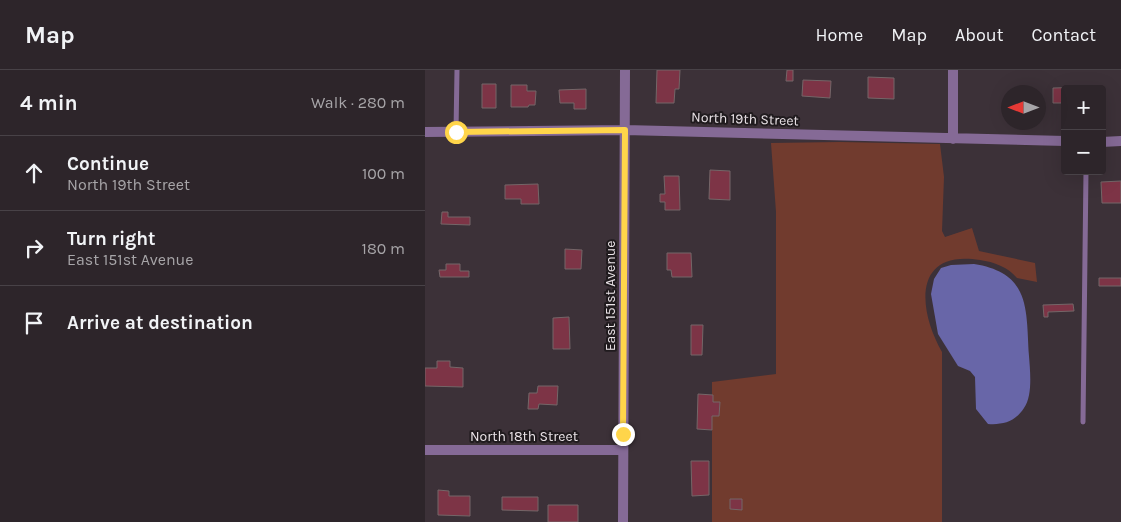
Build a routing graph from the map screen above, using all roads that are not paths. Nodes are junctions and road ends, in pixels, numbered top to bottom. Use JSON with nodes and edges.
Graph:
{"nodes":[{"id":1,"x":457,"y":70,"type":"edge"},
{"id":2,"x":625,"y":70,"type":"edge"},
{"id":3,"x":953,"y":70,"type":"edge"},
{"id":4,"x":625,"y":130,"type":"junction"},
{"id":5,"x":425,"y":132,"type":"edge"},
{"id":6,"x":456,"y":132,"type":"junction"},
{"id":7,"x":953,"y":139,"type":"junction"},
{"id":8,"x":1061,"y":141,"type":"edge"},
{"id":9,"x":1121,"y":141,"type":"edge"},
{"id":10,"x":1106,"y":142,"type":"edge"},
{"id":11,"x":1086,"y":175,"type":"edge"},
{"id":12,"x":1083,"y":422,"type":"dead end"},
{"id":13,"x":425,"y":450,"type":"edge"},
{"id":14,"x":622,"y":450,"type":"junction"},
{"id":15,"x":623,"y":522,"type":"edge"}],
"edges":[{"from":1,"to":6,"type":"lane"},
{"from":2,"to":4,"type":"street","name":"East 151st Avenue"},
{"from":3,"to":7,"type":"street"},
{"from":4,"to":6,"type":"street","name":"North 19th Street"},
{"from":4,"to":7,"type":"street","name":"North 19th Street"},
{"from":4,"to":14,"type":"street","name":"East 151st Avenue"},
{"from":5,"to":6,"type":"street","name":"North 19th Street"},
{"from":7,"to":8,"type":"street","name":"North 19th Street"},
{"from":9,"to":10,"type":"street"},
{"from":11,"to":12,"type":"lane"},
{"from":13,"to":14,"type":"street","name":"North 18th Street"},
{"from":14,"to":15,"type":"street","name":"East 151st Avenue"}]}
